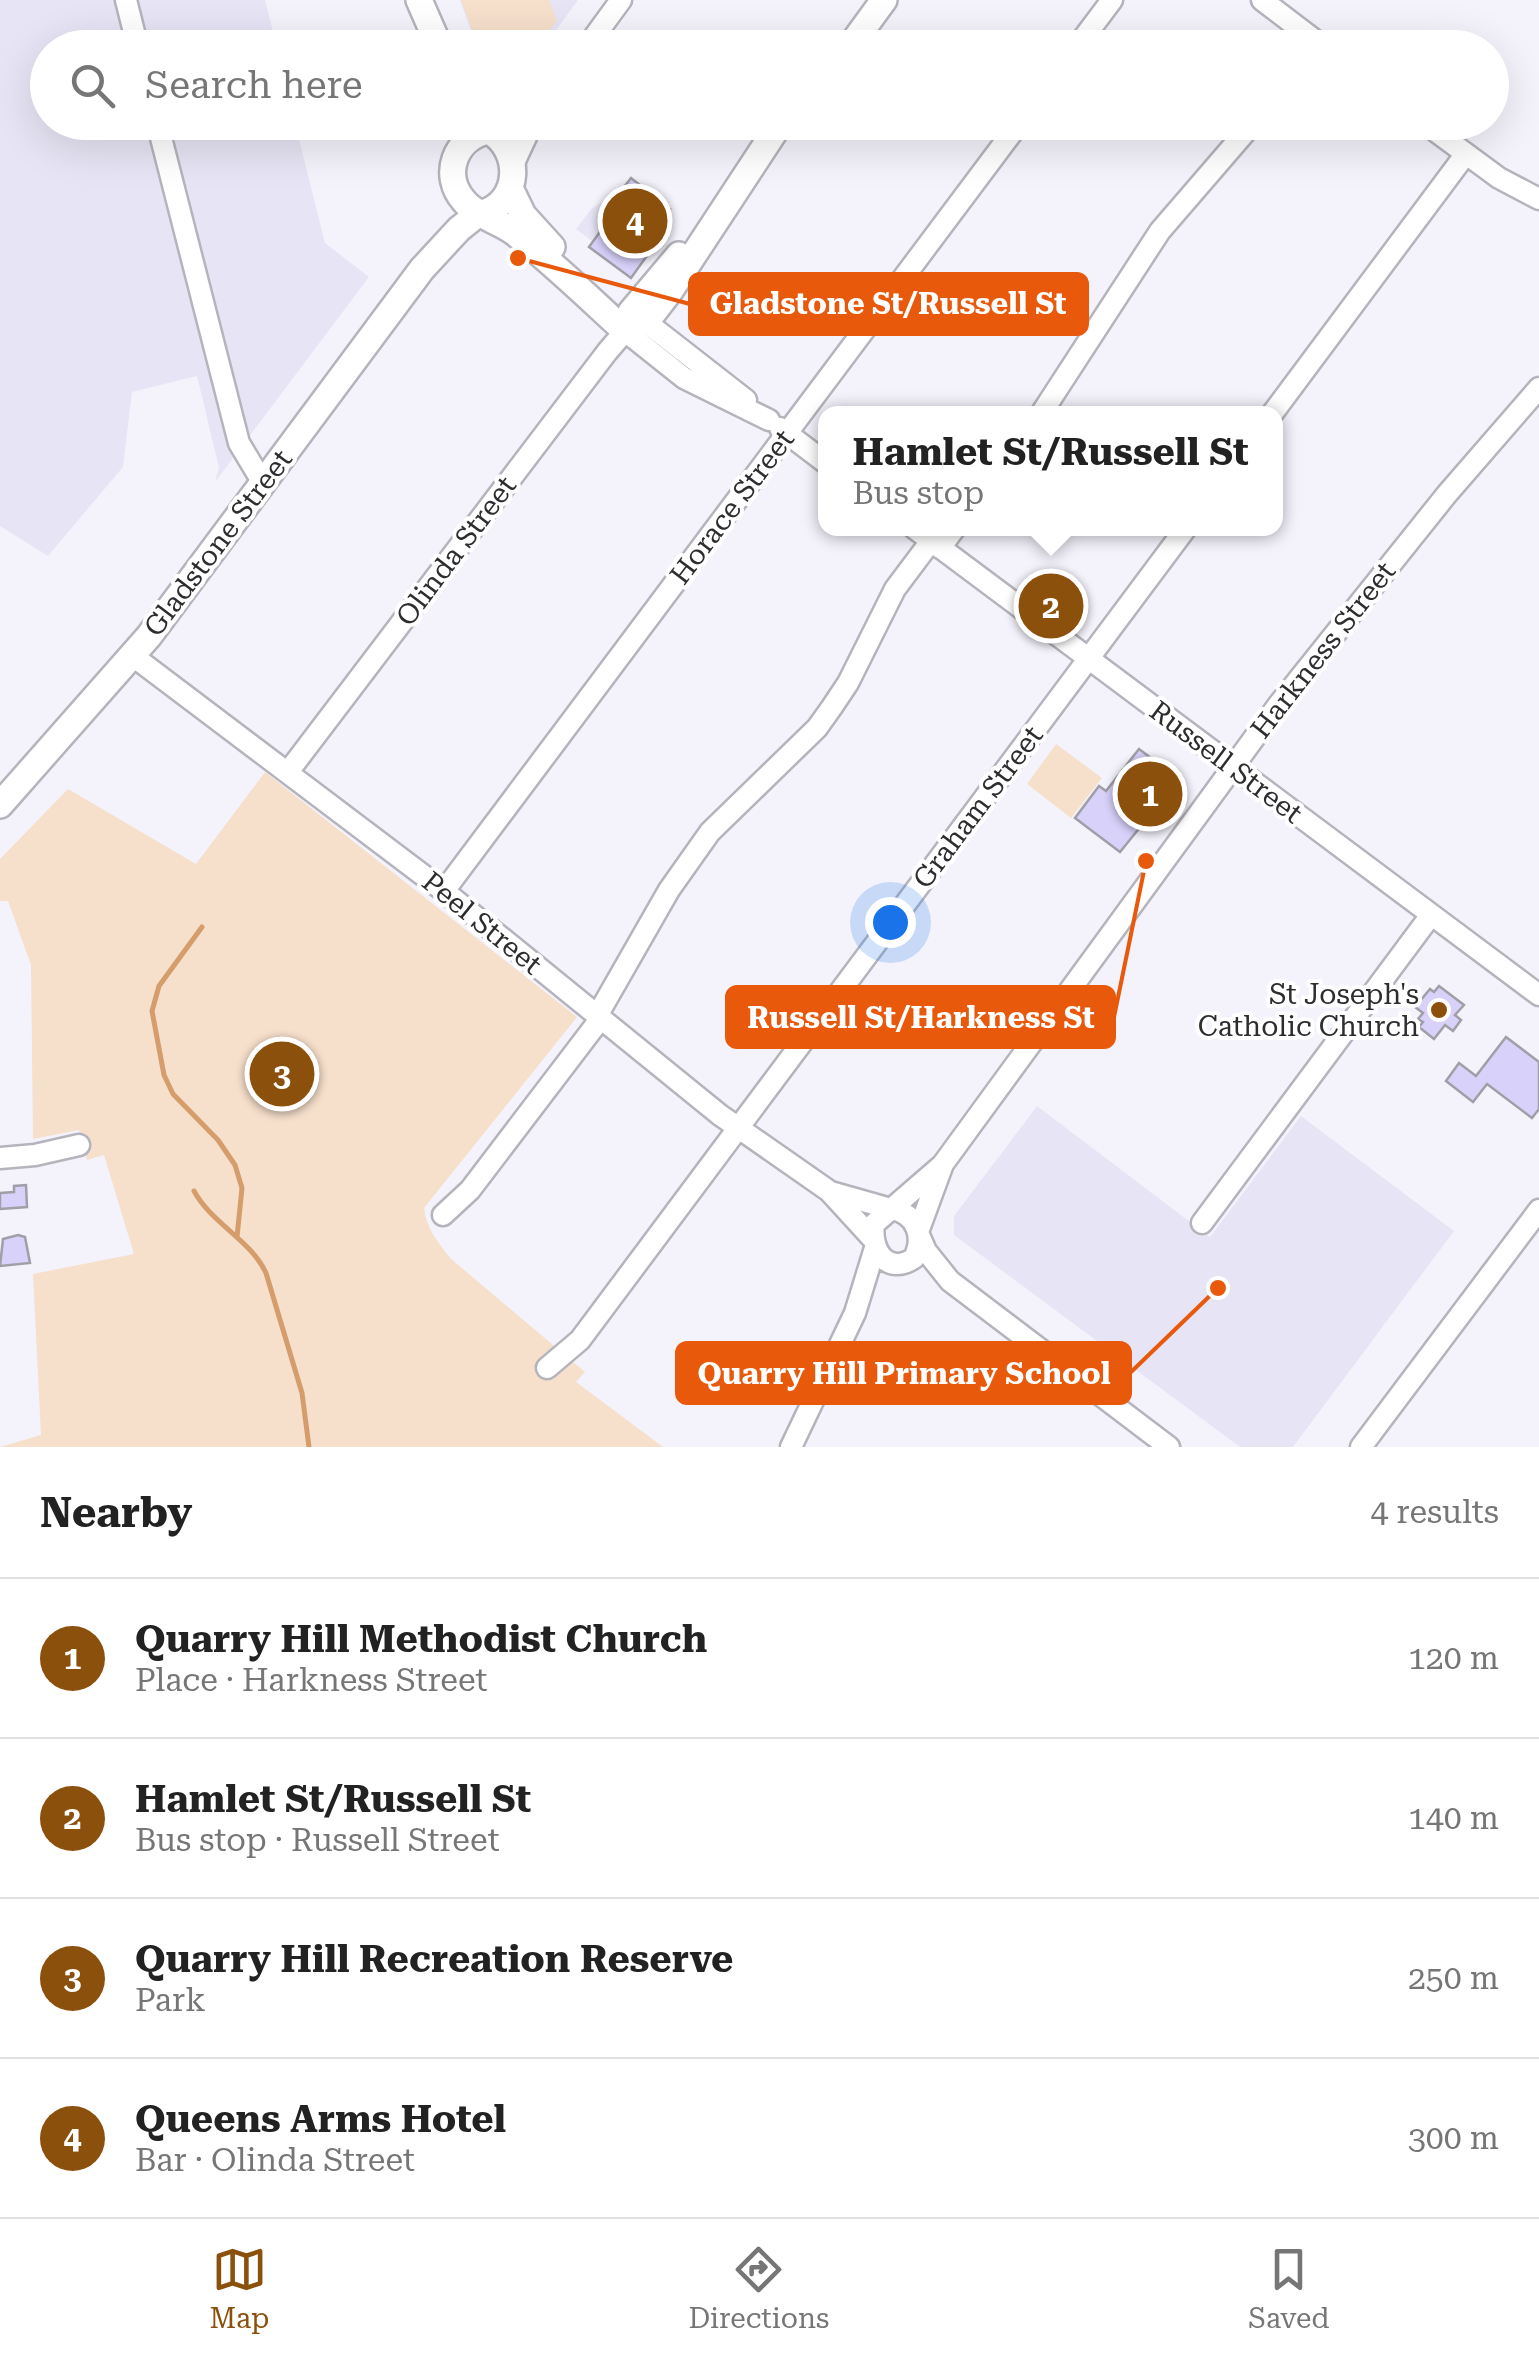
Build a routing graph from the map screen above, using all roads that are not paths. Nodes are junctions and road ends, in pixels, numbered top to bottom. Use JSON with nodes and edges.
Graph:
{"nodes":[{"id":1,"x":126,"y":0,"type":"edge"},
{"id":2,"x":622,"y":0,"type":"edge"},
{"id":3,"x":866,"y":0,"type":"edge"},
{"id":4,"x":884,"y":0,"type":"edge"},
{"id":5,"x":1112,"y":0,"type":"edge"},
{"id":6,"x":1262,"y":0,"type":"edge"},
{"id":7,"x":421,"y":1,"type":"edge"},
{"id":8,"x":134,"y":30,"type":"edge"},
{"id":9,"x":428,"y":30,"type":"edge"},
{"id":10,"x":433,"y":30,"type":"edge"},
{"id":11,"x":600,"y":30,"type":"edge"},
{"id":12,"x":845,"y":30,"type":"edge"},
{"id":13,"x":862,"y":30,"type":"edge"},
{"id":14,"x":1090,"y":30,"type":"edge"},
{"id":15,"x":1299,"y":30,"type":"edge"},
{"id":16,"x":163,"y":140,"type":"edge"},
{"id":17,"x":452,"y":140,"type":"edge"},
{"id":18,"x":465,"y":140,"type":"edge"},
{"id":19,"x":502,"y":140,"type":"edge"},
{"id":20,"x":526,"y":140,"type":"edge"},
{"id":21,"x":771,"y":140,"type":"edge"},
{"id":22,"x":1006,"y":140,"type":"edge"},
{"id":23,"x":1238,"y":140,"type":"edge"},
{"id":24,"x":1446,"y":140,"type":"edge"},
{"id":25,"x":1465,"y":155,"type":"junction"},
{"id":26,"x":455,"y":156,"type":"junction"},
{"id":27,"x":512,"y":178,"type":"junction"},
{"id":28,"x":455,"y":185,"type":"junction"},
{"id":29,"x":1539,"y":200,"type":"edge"},
{"id":30,"x":481,"y":213,"type":"junction"},
{"id":31,"x":422,"y":269,"type":"junction"},
{"id":32,"x":634,"y":322,"type":"junction"},
{"id":33,"x":1539,"y":388,"type":"edge"},
{"id":34,"x":1046,"y":406,"type":"edge"},
{"id":35,"x":1278,"y":406,"type":"edge"},
{"id":36,"x":778,"y":427,"type":"junction"},
{"id":37,"x":818,"y":457,"type":"edge"},
{"id":38,"x":263,"y":484,"type":"junction"},
{"id":39,"x":924,"y":536,"type":"edge"},
{"id":40,"x":946,"y":536,"type":"edge"},
{"id":41,"x":1180,"y":536,"type":"edge"},
{"id":42,"x":936,"y":545,"type":"junction"},
{"id":43,"x":133,"y":656,"type":"junction"},
{"id":44,"x":1089,"y":659,"type":"junction"},
{"id":45,"x":1232,"y":766,"type":"junction"},
{"id":46,"x":288,"y":772,"type":"junction"},
{"id":47,"x":0,"y":805,"type":"edge"},
{"id":48,"x":444,"y":891,"type":"junction"},
{"id":49,"x":1431,"y":915,"type":"junction"},
{"id":50,"x":1539,"y":995,"type":"edge"},
{"id":51,"x":599,"y":1017,"type":"junction"},
{"id":52,"x":737,"y":1128,"type":"junction"},
{"id":53,"x":79,"y":1146,"type":"dead end"},
{"id":54,"x":0,"y":1158,"type":"edge"},
{"id":55,"x":943,"y":1164,"type":"junction"},
{"id":56,"x":829,"y":1191,"type":"junction"},
{"id":57,"x":891,"y":1210,"type":"junction"},
{"id":58,"x":1539,"y":1210,"type":"edge"},
{"id":59,"x":443,"y":1214,"type":"dead end"},
{"id":60,"x":1202,"y":1223,"type":"dead end"},
{"id":61,"x":919,"y":1234,"type":"junction"},
{"id":62,"x":874,"y":1243,"type":"junction"},
{"id":63,"x":898,"y":1265,"type":"junction"},
{"id":64,"x":950,"y":1282,"type":"junction"},
{"id":65,"x":855,"y":1313,"type":"junction"},
{"id":66,"x":547,"y":1368,"type":"dead end"},
{"id":67,"x":790,"y":1447,"type":"edge"},
{"id":68,"x":1170,"y":1447,"type":"edge"},
{"id":69,"x":1362,"y":1447,"type":"edge"}],
"edges":[{"from":1,"to":8,"type":"street"},
{"from":2,"to":11,"type":"street"},
{"from":3,"to":12,"type":"main road"},
{"from":4,"to":13,"type":"main road"},
{"from":5,"to":14,"type":"street"},
{"from":6,"to":15,"type":"street"},
{"from":7,"to":9,"type":"main road"},
{"from":7,"to":10,"type":"main road"},
{"from":16,"to":38,"type":"street"},
{"from":17,"to":26,"type":"main road"},
{"from":18,"to":26,"type":"main road"},
{"from":19,"to":27,"type":"main road"},
{"from":20,"to":27,"type":"street"},
{"from":21,"to":32,"type":"main road","name":"Olinda Street"},
{"from":22,"to":36,"type":"street","name":"Horace Street"},
{"from":23,"to":34,"type":"street"},
{"from":24,"to":25,"type":"street"},
{"from":25,"to":29,"type":"street"},
{"from":25,"to":35,"type":"street"},
{"from":26,"to":28,"type":"main road"},
{"from":27,"to":30,"type":"main road"},
{"from":27,"to":32,"type":"main road"},
{"from":28,"to":30,"type":"main road"},
{"from":28,"to":31,"type":"main road","name":"Gladstone Street"},
{"from":30,"to":31,"type":"main road","name":"Gladstone Street"},
{"from":30,"to":32,"type":"main road"},
{"from":31,"to":38,"type":"main road","name":"Gladstone Street"},
{"from":32,"to":36,"type":"street"},
{"from":32,"to":46,"type":"street","name":"Olinda Street"},
{"from":33,"to":45,"type":"street","name":"Harkness Street"},
{"from":36,"to":37,"type":"street"},
{"from":36,"to":48,"type":"street","name":"Horace Street"},
{"from":38,"to":43,"type":"main road","name":"Gladstone Street"},
{"from":39,"to":42,"type":"street","name":"Russell Street"},
{"from":40,"to":42,"type":"street"},
{"from":41,"to":44,"type":"street","name":"Graham Street"},
{"from":42,"to":44,"type":"street","name":"Russell Street"},
{"from":42,"to":51,"type":"street"},
{"from":43,"to":46,"type":"street","name":"Peel Street"},
{"from":43,"to":47,"type":"main road","name":"Gladstone Street"},
{"from":44,"to":45,"type":"street","name":"Russell Street"},
{"from":44,"to":52,"type":"street","name":"Graham Street"},
{"from":45,"to":49,"type":"street","name":"Russell Street"},
{"from":45,"to":55,"type":"street","name":"Harkness Street"},
{"from":46,"to":48,"type":"street","name":"Peel Street"},
{"from":48,"to":51,"type":"street","name":"Peel Street"},
{"from":49,"to":50,"type":"street","name":"Russell Street"},
{"from":49,"to":60,"type":"street"},
{"from":51,"to":52,"type":"street","name":"Peel Street"},
{"from":51,"to":59,"type":"street"},
{"from":52,"to":56,"type":"street","name":"Peel Street"},
{"from":52,"to":66,"type":"street","name":"Graham Street"},
{"from":53,"to":54,"type":"street"},
{"from":55,"to":57,"type":"street","name":"Harkness Street"},
{"from":55,"to":61,"type":"street","name":"Harkness Street"},
{"from":56,"to":57,"type":"street","name":"Peel Street"},
{"from":56,"to":62,"type":"street","name":"Peel Street"},
{"from":57,"to":61,"type":"street"},
{"from":57,"to":62,"type":"street"},
{"from":58,"to":69,"type":"street"},
{"from":61,"to":63,"type":"street"},
{"from":61,"to":64,"type":"street"},
{"from":62,"to":63,"type":"street"},
{"from":62,"to":65,"type":"street"},
{"from":63,"to":64,"type":"street"},
{"from":63,"to":65,"type":"street"},
{"from":64,"to":68,"type":"street"},
{"from":65,"to":67,"type":"street"}]}
